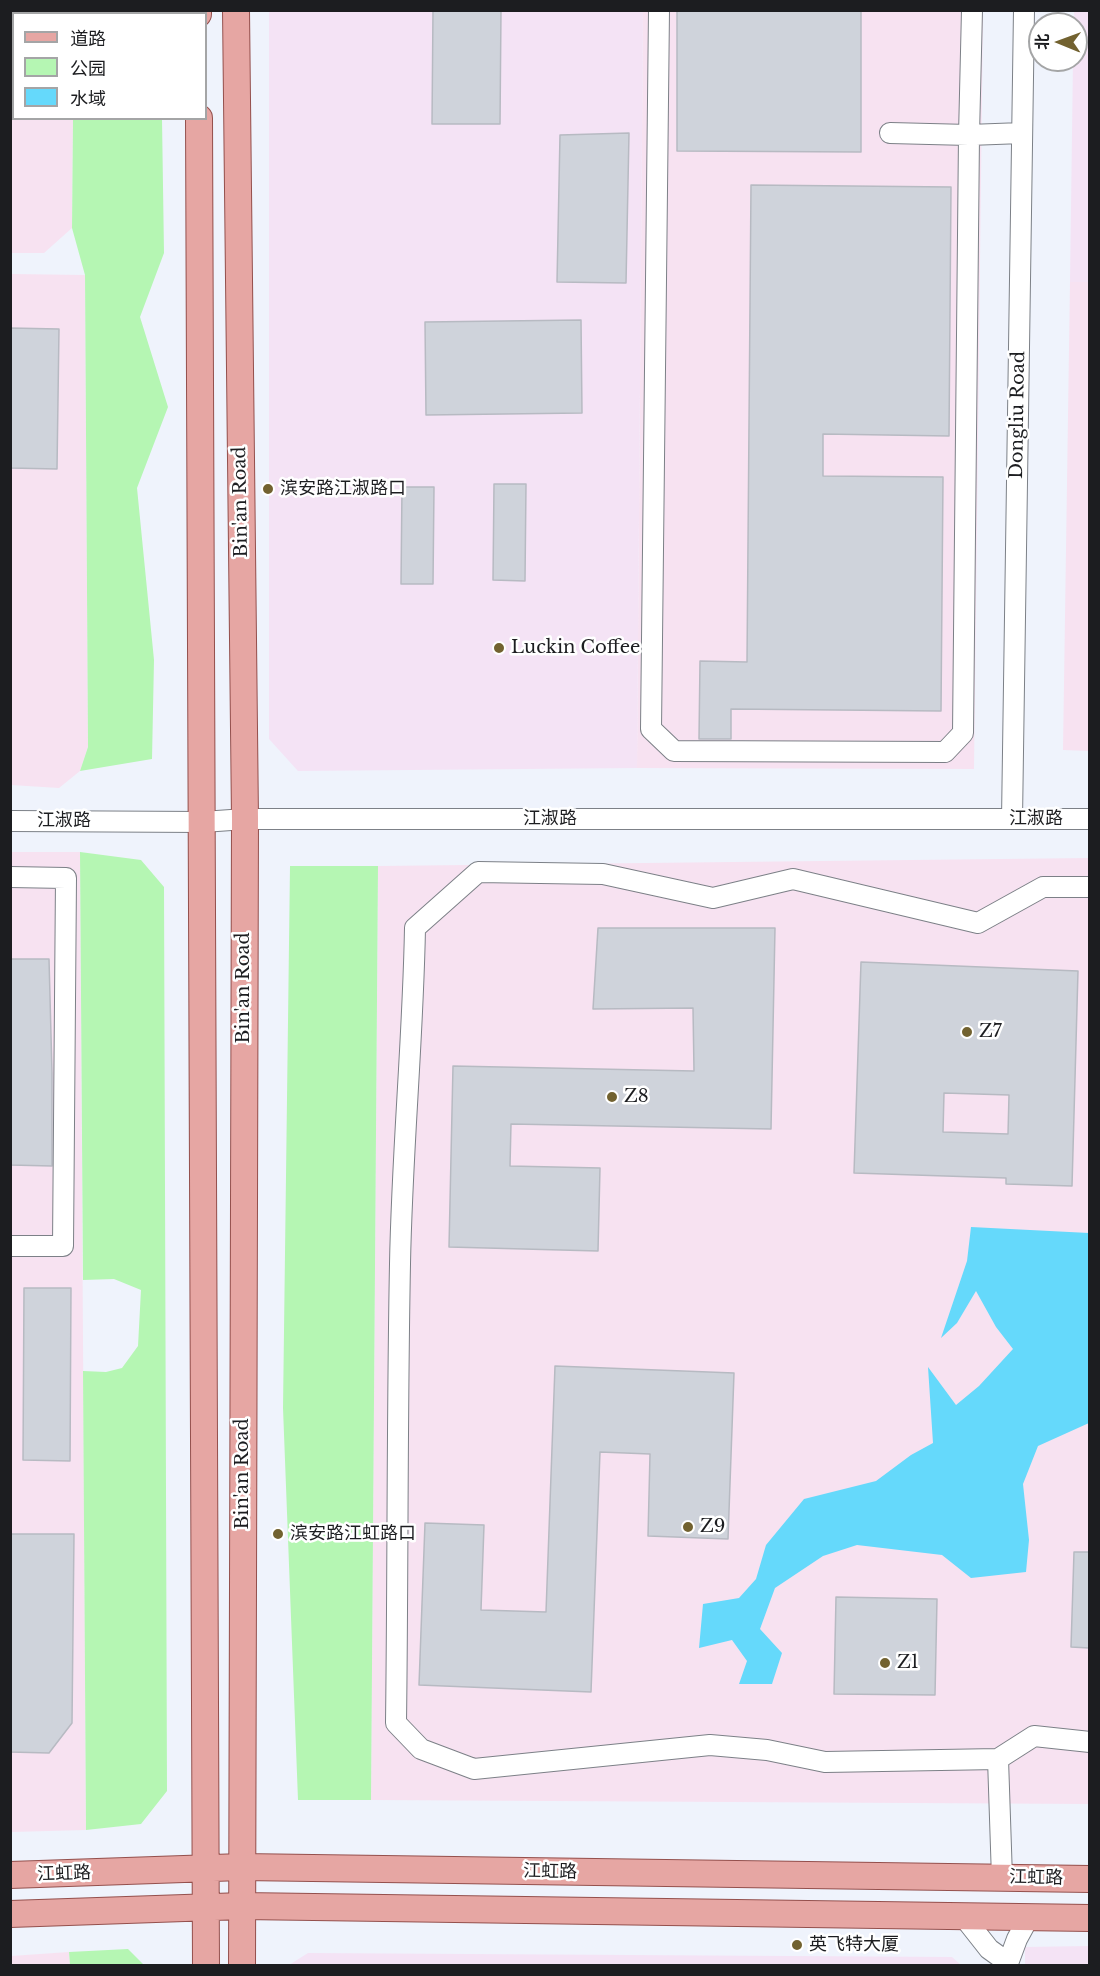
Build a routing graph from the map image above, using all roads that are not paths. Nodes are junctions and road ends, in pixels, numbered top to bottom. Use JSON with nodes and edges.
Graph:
{"nodes":[{"id":1,"x":236,"y":10,"type":"edge"},
{"id":2,"x":659,"y":10,"type":"edge"},
{"id":3,"x":972,"y":10,"type":"edge"},
{"id":4,"x":1024,"y":10,"type":"edge"},
{"id":5,"x":199,"y":120,"type":"edge"},
{"id":6,"x":890,"y":133,"type":"dead end"},
{"id":7,"x":1022,"y":133,"type":"junction"},
{"id":8,"x":969,"y":135,"type":"junction"},
{"id":9,"x":245,"y":819,"type":"junction"},
{"id":10,"x":1012,"y":819,"type":"junction"},
{"id":11,"x":1089,"y":819,"type":"edge"},
{"id":12,"x":10,"y":821,"type":"edge"},
{"id":13,"x":202,"y":822,"type":"junction"},
{"id":14,"x":10,"y":877,"type":"edge"},
{"id":15,"x":1089,"y":887,"type":"edge"},
{"id":16,"x":10,"y":1246,"type":"edge"},
{"id":17,"x":1089,"y":1742,"type":"edge"},
{"id":18,"x":998,"y":1759,"type":"junction"},
{"id":19,"x":242,"y":1867,"type":"junction"},
{"id":20,"x":204,"y":1870,"type":"junction"},
{"id":21,"x":10,"y":1875,"type":"edge"},
{"id":22,"x":1002,"y":1878,"type":"junction"},
{"id":23,"x":1089,"y":1879,"type":"edge"},
{"id":24,"x":243,"y":1906,"type":"junction"},
{"id":25,"x":206,"y":1907,"type":"junction"},
{"id":26,"x":10,"y":1914,"type":"edge"},
{"id":27,"x":963,"y":1916,"type":"junction"},
{"id":28,"x":1029,"y":1917,"type":"junction"},
{"id":29,"x":1089,"y":1917,"type":"edge"},
{"id":30,"x":1007,"y":1964,"type":"edge"},
{"id":31,"x":206,"y":1965,"type":"edge"},
{"id":32,"x":242,"y":1965,"type":"edge"}],
"edges":[{"from":1,"to":9,"type":"main road","name":"Bin'an Road"},
{"from":2,"to":8,"type":"street"},
{"from":3,"to":8,"type":"street"},
{"from":4,"to":7,"type":"street","name":"Dongliu Road"},
{"from":5,"to":13,"type":"main road"},
{"from":6,"to":8,"type":"street"},
{"from":7,"to":8,"type":"street"},
{"from":7,"to":10,"type":"street","name":"Dongliu Road"},
{"from":9,"to":10,"type":"street","name":"江淑路"},
{"from":9,"to":13,"type":"street","name":"江淑路"},
{"from":9,"to":19,"type":"main road","name":"Bin'an Road"},
{"from":10,"to":11,"type":"street","name":"江淑路"},
{"from":12,"to":13,"type":"street","name":"江淑路"},
{"from":13,"to":20,"type":"main road"},
{"from":14,"to":16,"type":"street"},
{"from":15,"to":18,"type":"street"},
{"from":17,"to":18,"type":"street"},
{"from":18,"to":22,"type":"street"},
{"from":19,"to":20,"type":"main road","name":"江虹路"},
{"from":19,"to":22,"type":"main road","name":"江虹路"},
{"from":19,"to":24,"type":"main road","name":"Bin'an Road"},
{"from":20,"to":21,"type":"main road","name":"江虹路"},
{"from":20,"to":25,"type":"main road"},
{"from":22,"to":23,"type":"main road","name":"江虹路"},
{"from":24,"to":25,"type":"main road"},
{"from":24,"to":27,"type":"main road"},
{"from":24,"to":32,"type":"main road","name":"Bin'an Road"},
{"from":25,"to":26,"type":"main road"},
{"from":25,"to":31,"type":"main road"},
{"from":27,"to":28,"type":"main road"},
{"from":27,"to":30,"type":"street"},
{"from":28,"to":29,"type":"main road"},
{"from":28,"to":30,"type":"street"}]}
